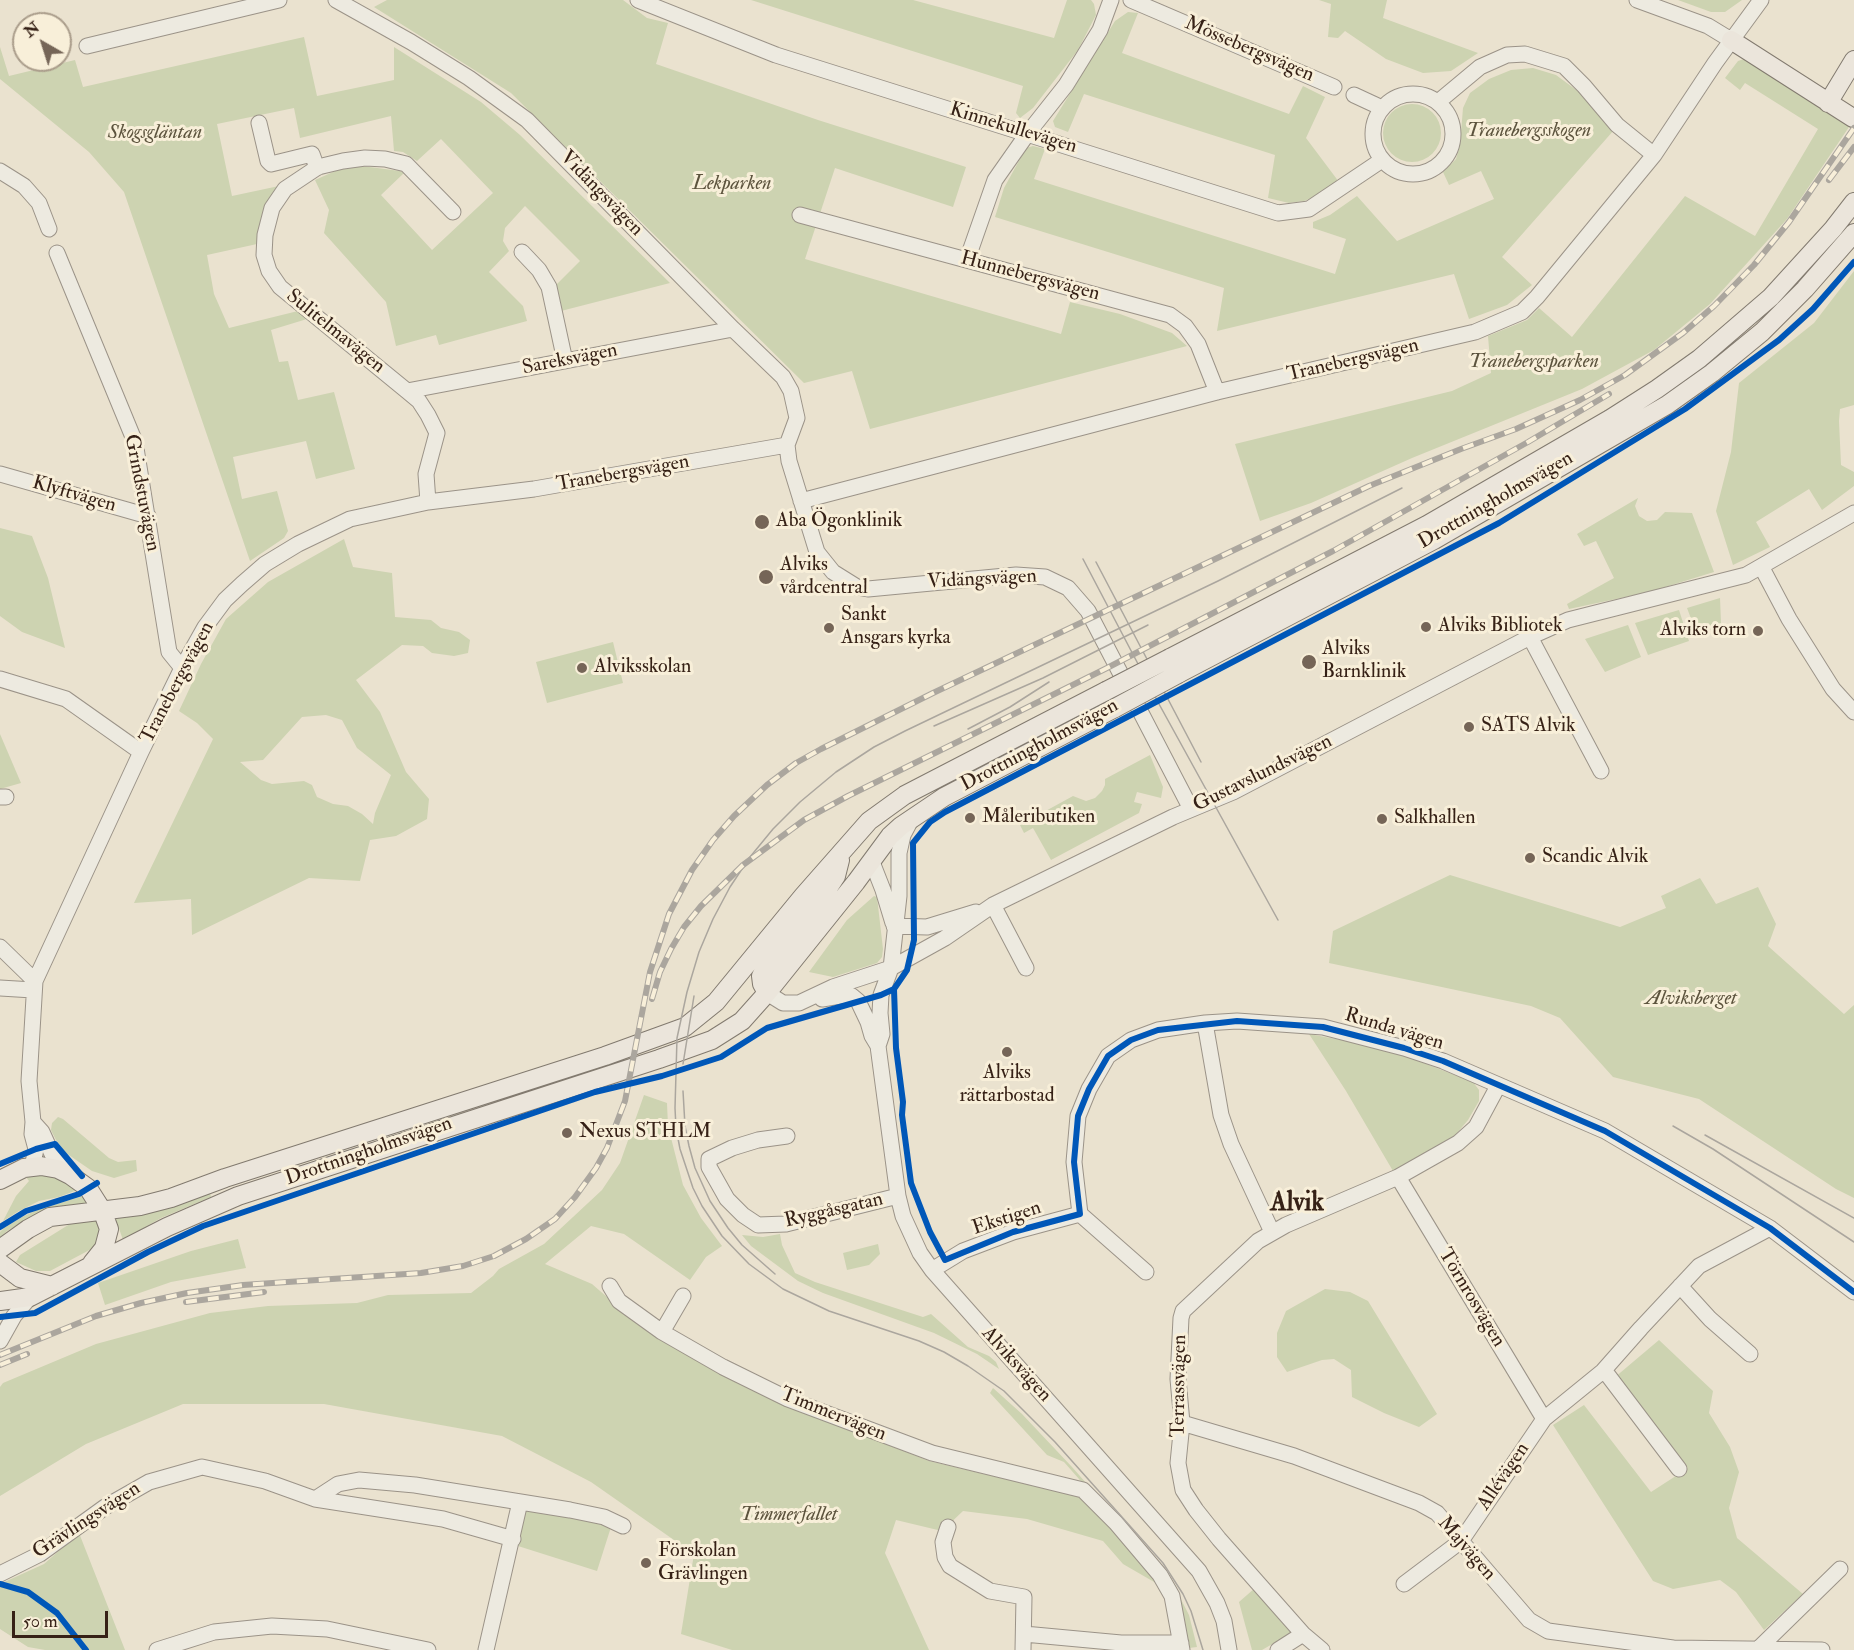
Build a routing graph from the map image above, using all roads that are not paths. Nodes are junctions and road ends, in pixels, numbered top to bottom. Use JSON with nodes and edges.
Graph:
{"nodes":[{"id":1,"x":279,"y":0,"type":"edge"},
{"id":2,"x":336,"y":0,"type":"edge"},
{"id":3,"x":638,"y":0,"type":"edge"},
{"id":4,"x":1112,"y":0,"type":"edge"},
{"id":5,"x":1131,"y":0,"type":"edge"},
{"id":6,"x":1637,"y":0,"type":"edge"},
{"id":7,"x":1761,"y":0,"type":"edge"},
{"id":8,"x":1731,"y":40,"type":"junction"},
{"id":9,"x":87,"y":46,"type":"dead end"},
{"id":10,"x":1854,"y":60,"type":"edge"},
{"id":11,"x":1334,"y":87,"type":"dead end"},
{"id":12,"x":1354,"y":95,"type":"dead end"},
{"id":13,"x":1438,"y":102,"type":"junction"},
{"id":14,"x":1828,"y":103,"type":"junction"},
{"id":15,"x":1382,"y":108,"type":"junction"},
{"id":16,"x":1853,"y":118,"type":"edge"},
{"id":17,"x":259,"y":123,"type":"dead end"},
{"id":18,"x":1028,"y":133,"type":"junction"},
{"id":19,"x":1653,"y":155,"type":"junction"},
{"id":20,"x":1382,"y":160,"type":"junction"},
{"id":21,"x":317,"y":168,"type":"junction"},
{"id":22,"x":0,"y":171,"type":"edge"},
{"id":23,"x":1854,"y":201,"type":"edge"},
{"id":24,"x":453,"y":212,"type":"dead end"},
{"id":25,"x":800,"y":214,"type":"dead end"},
{"id":26,"x":49,"y":230,"type":"dead end"},
{"id":27,"x":1854,"y":233,"type":"edge"},
{"id":28,"x":1854,"y":247,"type":"edge"},
{"id":29,"x":522,"y":252,"type":"dead end"},
{"id":30,"x":57,"y":253,"type":"dead end"},
{"id":31,"x":967,"y":260,"type":"junction"},
{"id":32,"x":1805,"y":289,"type":"junction"},
{"id":33,"x":733,"y":329,"type":"junction"},
{"id":34,"x":565,"y":361,"type":"junction"},
{"id":35,"x":407,"y":391,"type":"junction"},
{"id":36,"x":1217,"y":392,"type":"junction"},
{"id":37,"x":787,"y":445,"type":"junction"},
{"id":38,"x":0,"y":474,"type":"edge"},
{"id":39,"x":801,"y":501,"type":"junction"},
{"id":40,"x":428,"y":502,"type":"junction"},
{"id":41,"x":1854,"y":513,"type":"edge"},
{"id":42,"x":148,"y":516,"type":"junction"},
{"id":43,"x":1762,"y":568,"type":"junction"},
{"id":44,"x":1530,"y":637,"type":"junction"},
{"id":45,"x":1174,"y":666,"type":"junction"},
{"id":46,"x":182,"y":668,"type":"junction"},
{"id":47,"x":0,"y":679,"type":"edge"},
{"id":48,"x":1854,"y":712,"type":"edge"},
{"id":49,"x":141,"y":752,"type":"junction"},
{"id":50,"x":1600,"y":771,"type":"dead end"},
{"id":51,"x":1191,"y":809,"type":"junction"},
{"id":52,"x":912,"y":817,"type":"junction"},
{"id":53,"x":840,"y":855,"type":"junction"},
{"id":54,"x":872,"y":862,"type":"junction"},
{"id":55,"x":989,"y":908,"type":"junction"},
{"id":56,"x":894,"y":926,"type":"junction"},
{"id":57,"x":0,"y":947,"type":"edge"},
{"id":58,"x":891,"y":968,"type":"junction"},
{"id":59,"x":1026,"y":968,"type":"dead end"},
{"id":60,"x":34,"y":985,"type":"junction"},
{"id":61,"x":0,"y":988,"type":"edge"},
{"id":62,"x":767,"y":993,"type":"junction"},
{"id":63,"x":799,"y":1003,"type":"junction"},
{"id":64,"x":1205,"y":1023,"type":"junction"},
{"id":65,"x":878,"y":1046,"type":"junction"},
{"id":66,"x":1498,"y":1086,"type":"junction"},
{"id":67,"x":33,"y":1122,"type":"junction"},
{"id":68,"x":787,"y":1136,"type":"dead end"},
{"id":69,"x":32,"y":1167,"type":"junction"},
{"id":70,"x":70,"y":1175,"type":"junction"},
{"id":71,"x":1398,"y":1177,"type":"junction"},
{"id":72,"x":225,"y":1178,"type":"junction"},
{"id":73,"x":0,"y":1180,"type":"edge"},
{"id":74,"x":88,"y":1188,"type":"junction"},
{"id":75,"x":898,"y":1196,"type":"junction"},
{"id":76,"x":102,"y":1210,"type":"junction"},
{"id":77,"x":1080,"y":1214,"type":"junction"},
{"id":78,"x":1770,"y":1228,"type":"junction"},
{"id":79,"x":1272,"y":1232,"type":"junction"},
{"id":80,"x":0,"y":1249,"type":"edge"},
{"id":81,"x":0,"y":1263,"type":"edge"},
{"id":82,"x":89,"y":1267,"type":"junction"},
{"id":83,"x":932,"y":1270,"type":"junction"},
{"id":84,"x":1146,"y":1272,"type":"dead end"},
{"id":85,"x":52,"y":1286,"type":"junction"},
{"id":86,"x":610,"y":1286,"type":"dead end"},
{"id":87,"x":1680,"y":1286,"type":"junction"},
{"id":88,"x":1854,"y":1292,"type":"edge"},
{"id":89,"x":683,"y":1296,"type":"dead end"},
{"id":90,"x":30,"y":1297,"type":"junction"},
{"id":91,"x":0,"y":1301,"type":"edge"},
{"id":92,"x":662,"y":1332,"type":"junction"},
{"id":93,"x":0,"y":1341,"type":"edge"},
{"id":94,"x":1750,"y":1354,"type":"dead end"},
{"id":95,"x":1604,"y":1370,"type":"junction"},
{"id":96,"x":1544,"y":1419,"type":"junction"},
{"id":97,"x":1182,"y":1423,"type":"junction"},
{"id":98,"x":1679,"y":1469,"type":"dead end"},
{"id":99,"x":315,"y":1499,"type":"junction"},
{"id":100,"x":520,"y":1502,"type":"junction"},
{"id":101,"x":623,"y":1526,"type":"dead end"},
{"id":102,"x":948,"y":1527,"type":"dead end"},
{"id":103,"x":513,"y":1539,"type":"junction"},
{"id":104,"x":1461,"y":1541,"type":"junction"},
{"id":105,"x":1840,"y":1569,"type":"dead end"},
{"id":106,"x":0,"y":1574,"type":"edge"},
{"id":107,"x":1404,"y":1584,"type":"dead end"},
{"id":108,"x":1303,"y":1634,"type":"junction"},
{"id":109,"x":1024,"y":1642,"type":"edge"},
{"id":110,"x":1181,"y":1646,"type":"edge"},
{"id":111,"x":1759,"y":1648,"type":"junction"},
{"id":112,"x":1673,"y":1649,"type":"edge"},
{"id":113,"x":157,"y":1650,"type":"edge"},
{"id":114,"x":428,"y":1650,"type":"edge"},
{"id":115,"x":486,"y":1650,"type":"edge"},
{"id":116,"x":1228,"y":1650,"type":"edge"},
{"id":117,"x":1278,"y":1650,"type":"edge"},
{"id":118,"x":1322,"y":1650,"type":"edge"},
{"id":119,"x":1822,"y":1650,"type":"edge"}],
"edges":[{"from":1,"to":9,"type":"street"},
{"from":2,"to":33,"type":"street","name":"Vidängsvägen"},
{"from":3,"to":18,"type":"street","name":"Kinnekullevägen"},
{"from":4,"to":18,"type":"street"},
{"from":5,"to":11,"type":"street","name":"Mössebergsvägen"},
{"from":6,"to":8,"type":"street"},
{"from":7,"to":8,"type":"street","name":"Tranebergsvägen"},
{"from":8,"to":14,"type":"main road"},
{"from":8,"to":19,"type":"street","name":"Tranebergsvägen"},
{"from":10,"to":14,"type":"main road"},
{"from":12,"to":15,"type":"street"},
{"from":13,"to":15,"type":"street"},
{"from":13,"to":19,"type":"street"},
{"from":13,"to":20,"type":"street"},
{"from":14,"to":16,"type":"main road"},
{"from":15,"to":20,"type":"street"},
{"from":17,"to":21,"type":"street"},
{"from":18,"to":20,"type":"street","name":"Kinnekullevägen"},
{"from":18,"to":31,"type":"street"},
{"from":19,"to":36,"type":"street","name":"Tranebergsvägen"},
{"from":21,"to":24,"type":"street","name":"Sulitelmavägen"},
{"from":21,"to":35,"type":"street","name":"Sulitelmavägen"},
{"from":22,"to":26,"type":"street"},
{"from":23,"to":45,"type":"main road","name":"Drottningholmsvägen"},
{"from":25,"to":31,"type":"street","name":"Hunnebergsvägen"},
{"from":27,"to":32,"type":"main road","name":"Drottningholmsvägen"},
{"from":28,"to":32,"type":"main road"},
{"from":29,"to":34,"type":"street"},
{"from":30,"to":42,"type":"street","name":"Grindstuvägen"},
{"from":31,"to":36,"type":"street","name":"Hunnebergsvägen"},
{"from":32,"to":45,"type":"main road","name":"Drottningholmsvägen"},
{"from":33,"to":34,"type":"street","name":"Sareksvägen"},
{"from":33,"to":37,"type":"street","name":"Vidängsvägen"},
{"from":34,"to":35,"type":"street","name":"Sareksvägen"},
{"from":35,"to":40,"type":"street","name":"Sulitelmavägen"},
{"from":36,"to":39,"type":"street","name":"Tranebergsvägen"},
{"from":37,"to":39,"type":"street","name":"Vidängsvägen"},
{"from":37,"to":40,"type":"street","name":"Tranebergsvägen"},
{"from":38,"to":42,"type":"street","name":"Klyftvägen"},
{"from":39,"to":51,"type":"street","name":"Vidängsvägen"},
{"from":40,"to":46,"type":"street","name":"Tranebergsvägen"},
{"from":41,"to":43,"type":"street","name":"Gustavslundsvägen"},
{"from":42,"to":46,"type":"street","name":"Grindstuvägen"},
{"from":43,"to":44,"type":"street","name":"Gustavslundsvägen"},
{"from":43,"to":48,"type":"street"},
{"from":44,"to":50,"type":"street"},
{"from":44,"to":51,"type":"street","name":"Gustavslundsvägen"},
{"from":45,"to":52,"type":"main road","name":"Drottningholmsvägen","bridge":true},
{"from":45,"to":53,"type":"main road","name":"Drottningholmsvägen","bridge":true},
{"from":46,"to":49,"type":"street","name":"Tranebergsvägen"},
{"from":47,"to":49,"type":"street"},
{"from":49,"to":60,"type":"street","name":"Tranebergsvägen"},
{"from":51,"to":55,"type":"street","name":"Gustavslundsvägen"},
{"from":52,"to":54,"type":"main road","name":"Drottningholmsvägen"},
{"from":52,"to":56,"type":"street"},
{"from":53,"to":54,"type":"main road"},
{"from":53,"to":62,"type":"main road"},
{"from":53,"to":72,"type":"main road","name":"Drottningholmsvägen"},
{"from":54,"to":56,"type":"street"},
{"from":54,"to":62,"type":"main road","name":"Drottningholmsvägen"},
{"from":55,"to":56,"type":"street","name":"Gustavslundsvägen"},
{"from":55,"to":58,"type":"street","name":"Gustavslundsvägen"},
{"from":55,"to":59,"type":"street"},
{"from":56,"to":58,"type":"street","name":"Alviksvägen"},
{"from":57,"to":60,"type":"street"},
{"from":58,"to":63,"type":"street","name":"Gustavslundsvägen"},
{"from":58,"to":65,"type":"street","name":"Alviksvägen"},
{"from":60,"to":61,"type":"street"},
{"from":60,"to":67,"type":"street","name":"Tranebergsvägen"},
{"from":62,"to":63,"type":"street"},
{"from":62,"to":82,"type":"main road","name":"Drottningholmsvägen"},
{"from":63,"to":65,"type":"street","name":"Alviksvägen"},
{"from":64,"to":66,"type":"street","name":"Runda vägen"},
{"from":64,"to":77,"type":"street","name":"Runda vägen"},
{"from":64,"to":79,"type":"street"},
{"from":65,"to":75,"type":"street","name":"Alviksvägen"},
{"from":66,"to":71,"type":"street","name":"Terrassvägen"},
{"from":66,"to":78,"type":"street","name":"Runda vägen"},
{"from":67,"to":69,"type":"street","name":"Tranebergsvägen"},
{"from":67,"to":70,"type":"street","name":"Tranebergsvägen"},
{"from":68,"to":75,"type":"street","name":"Ryggåsgatan"},
{"from":69,"to":70,"type":"main road"},
{"from":69,"to":73,"type":"main road"},
{"from":70,"to":74,"type":"main road"},
{"from":71,"to":79,"type":"street","name":"Terrassvägen"},
{"from":71,"to":96,"type":"street","name":"Törnrosvägen"},
{"from":72,"to":74,"type":"main road","name":"Drottningholmsvägen"},
{"from":72,"to":76,"type":"main road","name":"Drottningholmsvägen"},
{"from":74,"to":76,"type":"main road"},
{"from":75,"to":83,"type":"street","name":"Alviksvägen"},
{"from":76,"to":80,"type":"main road","name":"Drottningholmsvägen"},
{"from":76,"to":82,"type":"main road"},
{"from":77,"to":83,"type":"street","name":"Ekstigen"},
{"from":77,"to":84,"type":"street"},
{"from":78,"to":87,"type":"street","name":"Allévägen"},
{"from":78,"to":88,"type":"street","name":"Runda vägen"},
{"from":79,"to":97,"type":"street","name":"Terrassvägen"},
{"from":81,"to":85,"type":"main road"},
{"from":82,"to":85,"type":"main road","name":"Drottningholmsvägen"},
{"from":83,"to":116,"type":"street","name":"Alviksvägen"},
{"from":85,"to":90,"type":"main road"},
{"from":86,"to":92,"type":"street","name":"Timmervägen"},
{"from":87,"to":94,"type":"street"},
{"from":87,"to":95,"type":"street","name":"Allévägen"},
{"from":89,"to":92,"type":"street"},
{"from":90,"to":91,"type":"main road"},
{"from":90,"to":93,"type":"street"},
{"from":92,"to":110,"type":"street","name":"Timmervägen"},
{"from":95,"to":96,"type":"street","name":"Allévägen"},
{"from":95,"to":98,"type":"street"},
{"from":96,"to":104,"type":"street","name":"Allévägen"},
{"from":97,"to":104,"type":"street","name":"Majvägen"},
{"from":97,"to":108,"type":"street","name":"Terrassvägen"},
{"from":99,"to":100,"type":"street"},
{"from":99,"to":103,"type":"street","name":"Grävlingsvägen"},
{"from":99,"to":106,"type":"street","name":"Grävlingsvägen"},
{"from":100,"to":101,"type":"street"},
{"from":100,"to":103,"type":"street"},
{"from":102,"to":109,"type":"street"},
{"from":103,"to":115,"type":"street"},
{"from":104,"to":107,"type":"street","name":"Allévägen"},
{"from":104,"to":112,"type":"street","name":"Majvägen"},
{"from":105,"to":111,"type":"street"},
{"from":108,"to":117,"type":"street"},
{"from":108,"to":118,"type":"street","name":"Terrassvägen"},
{"from":109,"to":110,"type":"street"},
{"from":111,"to":112,"type":"street","name":"Majvägen"},
{"from":111,"to":119,"type":"street","name":"Majvägen"},
{"from":113,"to":114,"type":"street"}]}
